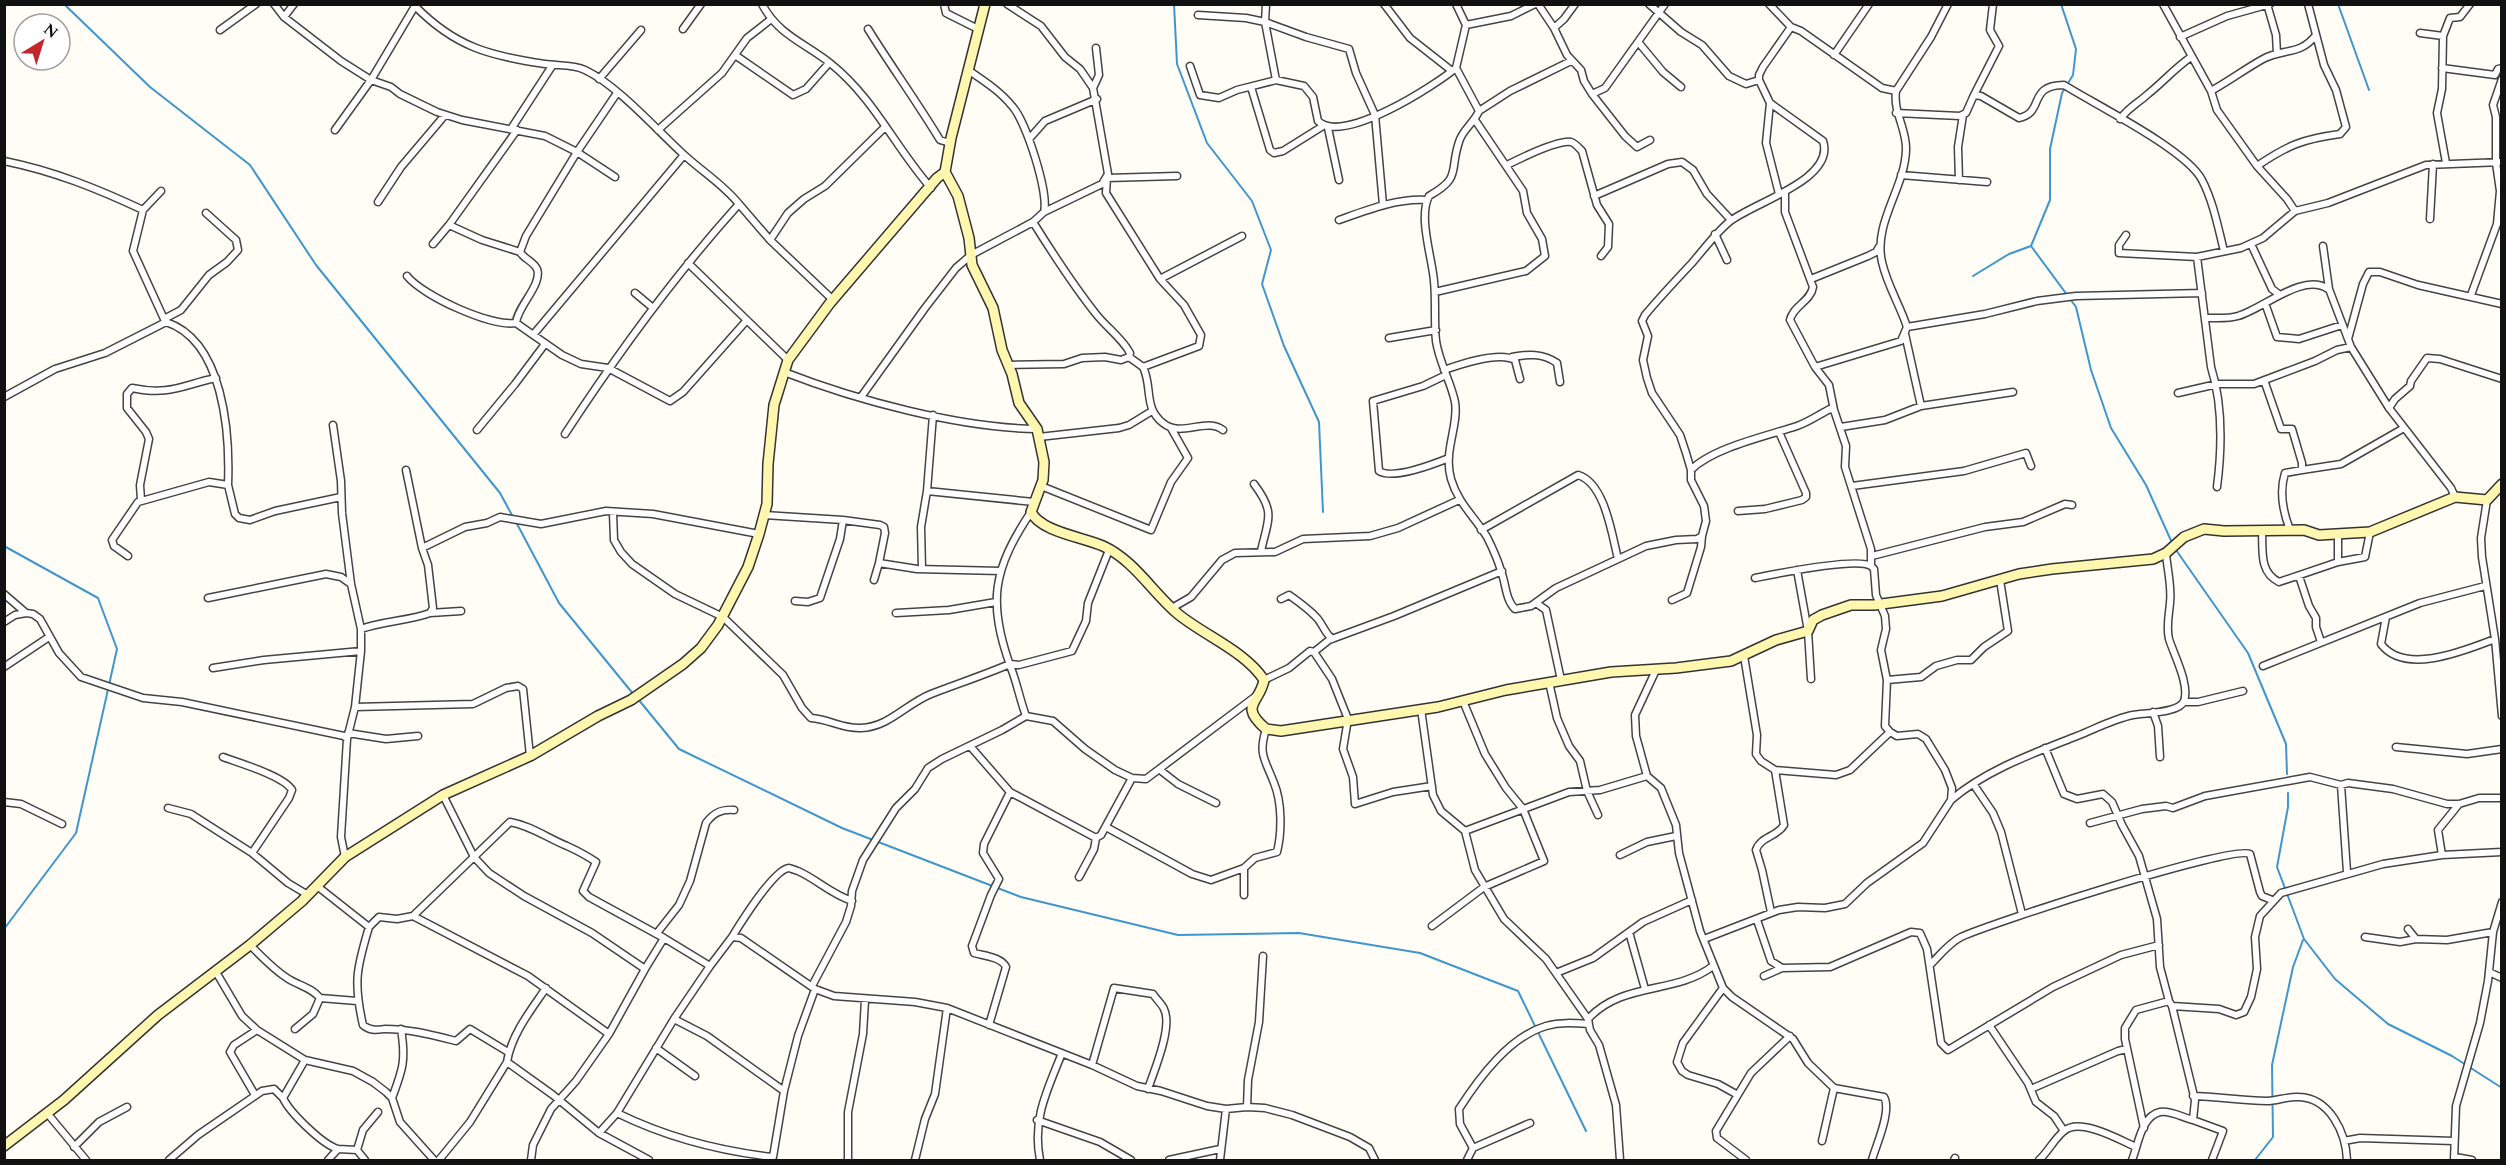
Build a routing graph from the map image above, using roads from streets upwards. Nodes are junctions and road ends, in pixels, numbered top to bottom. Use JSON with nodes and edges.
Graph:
{"nodes":[{"id":1,"x":256,"y":4,"type":"edge"},
{"id":2,"x":274,"y":4,"type":"edge"},
{"id":3,"x":294,"y":4,"type":"edge"},
{"id":4,"x":701,"y":4,"type":"edge"},
{"id":5,"x":762,"y":4,"type":"edge"},
{"id":6,"x":944,"y":4,"type":"edge"},
{"id":7,"x":985,"y":4,"type":"edge"},
{"id":8,"x":1006,"y":4,"type":"edge"},
{"id":9,"x":1266,"y":4,"type":"edge"},
{"id":10,"x":1384,"y":4,"type":"edge"},
{"id":11,"x":1456,"y":4,"type":"edge"},
{"id":12,"x":1536,"y":4,"type":"edge"},
{"id":13,"x":1575,"y":4,"type":"edge"},
{"id":14,"x":1649,"y":4,"type":"edge"},
{"id":15,"x":1665,"y":4,"type":"edge"},
{"id":16,"x":1769,"y":4,"type":"edge"},
{"id":17,"x":1869,"y":4,"type":"edge"},
{"id":18,"x":1948,"y":4,"type":"edge"},
{"id":19,"x":1993,"y":4,"type":"edge"},
{"id":20,"x":2163,"y":4,"type":"edge"},
{"id":21,"x":2308,"y":4,"type":"edge"},
{"id":22,"x":2470,"y":4,"type":"edge"},
{"id":23,"x":415,"y":5,"type":"edge"},
{"id":24,"x":2268,"y":5,"type":"edge"},
{"id":25,"x":1660,"y":13,"type":"junction"},
{"id":26,"x":1198,"y":15,"type":"dead end"},
{"id":27,"x":284,"y":17,"type":"junction"},
{"id":28,"x":770,"y":20,"type":"junction"},
{"id":29,"x":1265,"y":22,"type":"junction"},
{"id":30,"x":1466,"y":25,"type":"junction"},
{"id":31,"x":1554,"y":27,"type":"junction"},
{"id":32,"x":1791,"y":27,"type":"junction"},
{"id":33,"x":683,"y":29,"type":"dead end"},
{"id":34,"x":868,"y":29,"type":"dead end"},
{"id":35,"x":978,"y":29,"type":"junction"},
{"id":36,"x":220,"y":30,"type":"dead end"},
{"id":37,"x":641,"y":30,"type":"dead end"},
{"id":38,"x":2420,"y":33,"type":"dead end"},
{"id":39,"x":2316,"y":35,"type":"junction"},
{"id":40,"x":2443,"y":36,"type":"junction"},
{"id":41,"x":2180,"y":37,"type":"junction"},
{"id":42,"x":1639,"y":43,"type":"junction"},
{"id":43,"x":2309,"y":44,"type":"junction"},
{"id":44,"x":2319,"y":47,"type":"junction"},
{"id":45,"x":1096,"y":48,"type":"dead end"},
{"id":46,"x":2277,"y":54,"type":"junction"},
{"id":47,"x":735,"y":55,"type":"junction"},
{"id":48,"x":1834,"y":55,"type":"junction"},
{"id":49,"x":2191,"y":57,"type":"junction"},
{"id":50,"x":1571,"y":61,"type":"junction"},
{"id":51,"x":829,"y":63,"type":"junction"},
{"id":52,"x":552,"y":66,"type":"junction"},
{"id":53,"x":1190,"y":66,"type":"dead end"},
{"id":54,"x":2442,"y":68,"type":"junction"},
{"id":55,"x":2502,"y":68,"type":"edge"},
{"id":56,"x":1454,"y":69,"type":"junction"},
{"id":57,"x":968,"y":70,"type":"junction"},
{"id":58,"x":599,"y":79,"type":"junction"},
{"id":59,"x":2502,"y":79,"type":"edge"},
{"id":60,"x":371,"y":80,"type":"junction"},
{"id":61,"x":1276,"y":80,"type":"junction"},
{"id":62,"x":1759,"y":80,"type":"junction"},
{"id":63,"x":1251,"y":87,"type":"junction"},
{"id":64,"x":1681,"y":87,"type":"dead end"},
{"id":65,"x":1094,"y":88,"type":"junction"},
{"id":66,"x":1896,"y":92,"type":"junction"},
{"id":67,"x":2211,"y":92,"type":"junction"},
{"id":68,"x":617,"y":93,"type":"junction"},
{"id":69,"x":1592,"y":94,"type":"junction"},
{"id":70,"x":1974,"y":95,"type":"junction"},
{"id":71,"x":1097,"y":99,"type":"junction"},
{"id":72,"x":1770,"y":103,"type":"junction"},
{"id":73,"x":1479,"y":111,"type":"junction"},
{"id":74,"x":1896,"y":113,"type":"junction"},
{"id":75,"x":445,"y":115,"type":"junction"},
{"id":76,"x":1375,"y":115,"type":"junction"},
{"id":77,"x":1963,"y":115,"type":"junction"},
{"id":78,"x":2120,"y":119,"type":"junction"},
{"id":79,"x":1476,"y":120,"type":"junction"},
{"id":80,"x":885,"y":127,"type":"junction"},
{"id":81,"x":1325,"y":127,"type":"junction"},
{"id":82,"x":514,"y":129,"type":"junction"},
{"id":83,"x":335,"y":130,"type":"dead end"},
{"id":84,"x":658,"y":130,"type":"junction"},
{"id":85,"x":1029,"y":139,"type":"junction"},
{"id":86,"x":1650,"y":140,"type":"dead end"},
{"id":87,"x":950,"y":143,"type":"junction"},
{"id":88,"x":577,"y":152,"type":"junction"},
{"id":89,"x":684,"y":155,"type":"junction"},
{"id":90,"x":4,"y":160,"type":"edge"},
{"id":91,"x":2446,"y":163,"type":"junction"},
{"id":92,"x":2499,"y":163,"type":"edge"},
{"id":93,"x":2433,"y":164,"type":"junction"},
{"id":94,"x":1507,"y":165,"type":"junction"},
{"id":95,"x":2256,"y":166,"type":"junction"},
{"id":96,"x":945,"y":172,"type":"junction"},
{"id":97,"x":1901,"y":175,"type":"junction"},
{"id":98,"x":1178,"y":176,"type":"dead end"},
{"id":99,"x":615,"y":177,"type":"dead end"},
{"id":100,"x":1107,"y":178,"type":"junction"},
{"id":101,"x":1338,"y":180,"type":"dead end"},
{"id":102,"x":1959,"y":180,"type":"junction"},
{"id":103,"x":1986,"y":182,"type":"dead end"},
{"id":104,"x":931,"y":188,"type":"junction"},
{"id":105,"x":161,"y":191,"type":"dead end"},
{"id":106,"x":1782,"y":193,"type":"junction"},
{"id":107,"x":1594,"y":196,"type":"junction"},
{"id":108,"x":1427,"y":200,"type":"junction"},
{"id":109,"x":378,"y":202,"type":"dead end"},
{"id":110,"x":739,"y":204,"type":"junction"},
{"id":111,"x":1383,"y":205,"type":"junction"},
{"id":112,"x":143,"y":210,"type":"junction"},
{"id":113,"x":1044,"y":212,"type":"junction"},
{"id":114,"x":2295,"y":212,"type":"junction"},
{"id":115,"x":206,"y":213,"type":"dead end"},
{"id":116,"x":2430,"y":219,"type":"dead end"},
{"id":117,"x":1339,"y":220,"type":"dead end"},
{"id":118,"x":1731,"y":220,"type":"junction"},
{"id":119,"x":1033,"y":222,"type":"junction"},
{"id":120,"x":449,"y":225,"type":"junction"},
{"id":121,"x":1715,"y":234,"type":"junction"},
{"id":122,"x":2126,"y":235,"type":"dead end"},
{"id":123,"x":1242,"y":236,"type":"dead end"},
{"id":124,"x":770,"y":240,"type":"junction"},
{"id":125,"x":433,"y":244,"type":"dead end"},
{"id":126,"x":1881,"y":244,"type":"junction"},
{"id":127,"x":2251,"y":244,"type":"junction"},
{"id":128,"x":2323,"y":246,"type":"dead end"},
{"id":129,"x":2224,"y":251,"type":"junction"},
{"id":130,"x":520,"y":252,"type":"junction"},
{"id":131,"x":970,"y":255,"type":"junction"},
{"id":132,"x":1601,"y":256,"type":"dead end"},
{"id":133,"x":2198,"y":257,"type":"junction"},
{"id":134,"x":1727,"y":260,"type":"dead end"},
{"id":135,"x":688,"y":263,"type":"junction"},
{"id":136,"x":407,"y":276,"type":"dead end"},
{"id":137,"x":1160,"y":279,"type":"junction"},
{"id":138,"x":1810,"y":279,"type":"junction"},
{"id":139,"x":2329,"y":289,"type":"junction"},
{"id":140,"x":1435,"y":292,"type":"junction"},
{"id":141,"x":635,"y":293,"type":"dead end"},
{"id":142,"x":2202,"y":293,"type":"junction"},
{"id":143,"x":2280,"y":295,"type":"junction"},
{"id":144,"x":2471,"y":295,"type":"junction"},
{"id":145,"x":832,"y":300,"type":"junction"},
{"id":146,"x":2265,"y":303,"type":"junction"},
{"id":147,"x":2502,"y":304,"type":"edge"},
{"id":148,"x":653,"y":308,"type":"junction"},
{"id":149,"x":2206,"y":318,"type":"junction"},
{"id":150,"x":165,"y":320,"type":"junction"},
{"id":151,"x":747,"y":320,"type":"junction"},
{"id":152,"x":516,"y":323,"type":"junction"},
{"id":153,"x":2342,"y":325,"type":"junction"},
{"id":154,"x":1437,"y":330,"type":"junction"},
{"id":155,"x":1906,"y":330,"type":"junction"},
{"id":156,"x":533,"y":335,"type":"junction"},
{"id":157,"x":1389,"y":338,"type":"dead end"},
{"id":158,"x":2348,"y":340,"type":"junction"},
{"id":159,"x":545,"y":344,"type":"junction"},
{"id":160,"x":2351,"y":347,"type":"junction"},
{"id":161,"x":1129,"y":357,"type":"junction"},
{"id":162,"x":1512,"y":357,"type":"junction"},
{"id":163,"x":788,"y":360,"type":"junction"},
{"id":164,"x":1008,"y":365,"type":"junction"},
{"id":165,"x":1143,"y":367,"type":"junction"},
{"id":166,"x":1815,"y":367,"type":"junction"},
{"id":167,"x":608,"y":368,"type":"junction"},
{"id":168,"x":784,"y":372,"type":"junction"},
{"id":169,"x":1445,"y":373,"type":"junction"},
{"id":170,"x":216,"y":378,"type":"junction"},
{"id":171,"x":1520,"y":379,"type":"dead end"},
{"id":172,"x":2502,"y":379,"type":"edge"},
{"id":173,"x":2264,"y":380,"type":"junction"},
{"id":174,"x":1560,"y":382,"type":"dead end"},
{"id":175,"x":2217,"y":384,"type":"junction"},
{"id":176,"x":2013,"y":392,"type":"dead end"},
{"id":177,"x":2178,"y":393,"type":"dead end"},
{"id":178,"x":4,"y":397,"type":"edge"},
{"id":179,"x":861,"y":397,"type":"junction"},
{"id":180,"x":1921,"y":406,"type":"junction"},
{"id":181,"x":2389,"y":408,"type":"junction"},
{"id":182,"x":1834,"y":410,"type":"junction"},
{"id":183,"x":1152,"y":411,"type":"junction"},
{"id":184,"x":933,"y":415,"type":"junction"},
{"id":185,"x":333,"y":425,"type":"dead end"},
{"id":186,"x":1841,"y":427,"type":"junction"},
{"id":187,"x":1171,"y":428,"type":"junction"},
{"id":188,"x":2404,"y":428,"type":"junction"},
{"id":189,"x":477,"y":429,"type":"dead end"},
{"id":190,"x":1223,"y":430,"type":"dead end"},
{"id":191,"x":1779,"y":432,"type":"junction"},
{"id":192,"x":1038,"y":433,"type":"junction"},
{"id":193,"x":565,"y":434,"type":"dead end"},
{"id":194,"x":1449,"y":458,"type":"junction"},
{"id":195,"x":2031,"y":466,"type":"dead end"},
{"id":196,"x":406,"y":470,"type":"dead end"},
{"id":197,"x":1691,"y":470,"type":"junction"},
{"id":198,"x":2302,"y":470,"type":"junction"},
{"id":199,"x":1254,"y":484,"type":"dead end"},
{"id":200,"x":2502,"y":484,"type":"edge"},
{"id":201,"x":228,"y":485,"type":"junction"},
{"id":202,"x":1041,"y":486,"type":"junction"},
{"id":203,"x":1852,"y":486,"type":"junction"},
{"id":204,"x":2217,"y":487,"type":"dead end"},
{"id":205,"x":927,"y":491,"type":"junction"},
{"id":206,"x":341,"y":497,"type":"junction"},
{"id":207,"x":2455,"y":497,"type":"junction"},
{"id":208,"x":141,"y":500,"type":"junction"},
{"id":209,"x":1459,"y":500,"type":"junction"},
{"id":210,"x":2487,"y":500,"type":"junction"},
{"id":211,"x":2072,"y":505,"type":"dead end"},
{"id":212,"x":1033,"y":507,"type":"junction"},
{"id":213,"x":1738,"y":511,"type":"dead end"},
{"id":214,"x":613,"y":513,"type":"junction"},
{"id":215,"x":764,"y":514,"type":"junction"},
{"id":216,"x":843,"y":519,"type":"junction"},
{"id":217,"x":1481,"y":530,"type":"junction"},
{"id":218,"x":2289,"y":530,"type":"junction"},
{"id":219,"x":2262,"y":531,"type":"junction"},
{"id":220,"x":2370,"y":531,"type":"junction"},
{"id":221,"x":2338,"y":533,"type":"junction"},
{"id":222,"x":759,"y":534,"type":"junction"},
{"id":223,"x":1702,"y":536,"type":"junction"},
{"id":224,"x":422,"y":548,"type":"junction"},
{"id":225,"x":2170,"y":548,"type":"junction"},
{"id":226,"x":1109,"y":550,"type":"junction"},
{"id":227,"x":1261,"y":551,"type":"junction"},
{"id":228,"x":128,"y":556,"type":"dead end"},
{"id":229,"x":1872,"y":556,"type":"junction"},
{"id":230,"x":1618,"y":559,"type":"junction"},
{"id":231,"x":2338,"y":562,"type":"junction"},
{"id":232,"x":879,"y":563,"type":"junction"},
{"id":233,"x":1871,"y":566,"type":"junction"},
{"id":234,"x":922,"y":569,"type":"junction"},
{"id":235,"x":1797,"y":570,"type":"junction"},
{"id":236,"x":1000,"y":571,"type":"junction"},
{"id":237,"x":1502,"y":571,"type":"junction"},
{"id":238,"x":2299,"y":576,"type":"junction"},
{"id":239,"x":1755,"y":578,"type":"dead end"},
{"id":240,"x":874,"y":580,"type":"dead end"},
{"id":241,"x":2000,"y":580,"type":"junction"},
{"id":242,"x":351,"y":584,"type":"junction"},
{"id":243,"x":2485,"y":586,"type":"junction"},
{"id":244,"x":4,"y":594,"type":"edge"},
{"id":245,"x":208,"y":598,"type":"dead end"},
{"id":246,"x":1281,"y":599,"type":"dead end"},
{"id":247,"x":1672,"y":600,"type":"dead end"},
{"id":248,"x":795,"y":602,"type":"dead end"},
{"id":249,"x":996,"y":602,"type":"junction"},
{"id":250,"x":1540,"y":603,"type":"junction"},
{"id":251,"x":1879,"y":603,"type":"junction"},
{"id":252,"x":1172,"y":608,"type":"junction"},
{"id":253,"x":461,"y":611,"type":"dead end"},
{"id":254,"x":26,"y":613,"type":"junction"},
{"id":255,"x":430,"y":613,"type":"junction"},
{"id":256,"x":896,"y":613,"type":"dead end"},
{"id":257,"x":723,"y":617,"type":"junction"},
{"id":258,"x":2386,"y":617,"type":"junction"},
{"id":259,"x":4,"y":622,"type":"edge"},
{"id":260,"x":360,"y":629,"type":"junction"},
{"id":261,"x":1808,"y":631,"type":"junction"},
{"id":262,"x":49,"y":637,"type":"junction"},
{"id":263,"x":1332,"y":639,"type":"junction"},
{"id":264,"x":2495,"y":639,"type":"junction"},
{"id":265,"x":2321,"y":642,"type":"junction"},
{"id":266,"x":361,"y":651,"type":"junction"},
{"id":267,"x":1314,"y":652,"type":"junction"},
{"id":268,"x":1744,"y":656,"type":"junction"},
{"id":269,"x":1010,"y":664,"type":"junction"},
{"id":270,"x":2263,"y":666,"type":"dead end"},
{"id":271,"x":4,"y":667,"type":"edge"},
{"id":272,"x":213,"y":668,"type":"dead end"},
{"id":273,"x":1656,"y":670,"type":"junction"},
{"id":274,"x":1811,"y":679,"type":"dead end"},
{"id":275,"x":1264,"y":680,"type":"junction"},
{"id":276,"x":1561,"y":680,"type":"junction"},
{"id":277,"x":1887,"y":680,"type":"junction"},
{"id":278,"x":1549,"y":682,"type":"junction"},
{"id":279,"x":2243,"y":691,"type":"dead end"},
{"id":280,"x":1256,"y":695,"type":"junction"},
{"id":281,"x":1462,"y":700,"type":"junction"},
{"id":282,"x":2184,"y":702,"type":"junction"},
{"id":283,"x":355,"y":707,"type":"junction"},
{"id":284,"x":1421,"y":709,"type":"junction"},
{"id":285,"x":1238,"y":710,"type":"junction"},
{"id":286,"x":1253,"y":711,"type":"junction"},
{"id":287,"x":2153,"y":712,"type":"junction"},
{"id":288,"x":1026,"y":716,"type":"junction"},
{"id":289,"x":2502,"y":716,"type":"edge"},
{"id":290,"x":1348,"y":719,"type":"junction"},
{"id":291,"x":1266,"y":729,"type":"junction"},
{"id":292,"x":1890,"y":732,"type":"junction"},
{"id":293,"x":347,"y":736,"type":"junction"},
{"id":294,"x":418,"y":736,"type":"dead end"},
{"id":295,"x":970,"y":746,"type":"junction"},
{"id":296,"x":2396,"y":747,"type":"dead end"},
{"id":297,"x":2045,"y":748,"type":"junction"},
{"id":298,"x":2502,"y":749,"type":"edge"},
{"id":299,"x":530,"y":756,"type":"junction"},
{"id":300,"x":223,"y":757,"type":"dead end"},
{"id":301,"x":2160,"y":757,"type":"dead end"},
{"id":302,"x":1160,"y":770,"type":"junction"},
{"id":303,"x":1774,"y":770,"type":"junction"},
{"id":304,"x":1647,"y":776,"type":"junction"},
{"id":305,"x":1132,"y":778,"type":"junction"},
{"id":306,"x":1950,"y":782,"type":"junction"},
{"id":307,"x":1974,"y":785,"type":"junction"},
{"id":308,"x":2341,"y":785,"type":"junction"},
{"id":309,"x":1432,"y":786,"type":"junction"},
{"id":310,"x":1966,"y":787,"type":"junction"},
{"id":311,"x":1587,"y":791,"type":"junction"},
{"id":312,"x":1010,"y":792,"type":"junction"},
{"id":313,"x":443,"y":795,"type":"junction"},
{"id":314,"x":2502,"y":798,"type":"edge"},
{"id":315,"x":1951,"y":800,"type":"junction"},
{"id":316,"x":4,"y":802,"type":"edge"},
{"id":317,"x":1216,"y":803,"type":"dead end"},
{"id":318,"x":2458,"y":804,"type":"junction"},
{"id":319,"x":168,"y":808,"type":"dead end"},
{"id":320,"x":1523,"y":809,"type":"junction"},
{"id":321,"x":734,"y":810,"type":"dead end"},
{"id":322,"x":1598,"y":815,"type":"dead end"},
{"id":323,"x":2119,"y":816,"type":"junction"},
{"id":324,"x":2090,"y":823,"type":"dead end"},
{"id":325,"x":62,"y":824,"type":"dead end"},
{"id":326,"x":1106,"y":827,"type":"junction"},
{"id":327,"x":1465,"y":831,"type":"junction"},
{"id":328,"x":1676,"y":836,"type":"junction"},
{"id":329,"x":1096,"y":838,"type":"junction"},
{"id":330,"x":2502,"y":852,"type":"edge"},
{"id":331,"x":252,"y":853,"type":"junction"},
{"id":332,"x":1620,"y":855,"type":"dead end"},
{"id":333,"x":2442,"y":855,"type":"junction"},
{"id":334,"x":345,"y":857,"type":"junction"},
{"id":335,"x":474,"y":857,"type":"junction"},
{"id":336,"x":1244,"y":868,"type":"junction"},
{"id":337,"x":2347,"y":872,"type":"junction"},
{"id":338,"x":1079,"y":877,"type":"dead end"},
{"id":339,"x":2145,"y":878,"type":"junction"},
{"id":340,"x":317,"y":886,"type":"junction"},
{"id":341,"x":1484,"y":887,"type":"junction"},
{"id":342,"x":308,"y":895,"type":"junction"},
{"id":343,"x":1244,"y":895,"type":"dead end"},
{"id":344,"x":1692,"y":900,"type":"junction"},
{"id":345,"x":2272,"y":900,"type":"junction"},
{"id":346,"x":852,"y":901,"type":"junction"},
{"id":347,"x":2502,"y":902,"type":"edge"},
{"id":348,"x":1771,"y":912,"type":"junction"},
{"id":349,"x":2022,"y":914,"type":"junction"},
{"id":350,"x":413,"y":916,"type":"junction"},
{"id":351,"x":1757,"y":920,"type":"junction"},
{"id":352,"x":1432,"y":926,"type":"dead end"},
{"id":353,"x":369,"y":927,"type":"junction"},
{"id":354,"x":2409,"y":929,"type":"dead end"},
{"id":355,"x":2496,"y":930,"type":"edge"},
{"id":356,"x":1629,"y":932,"type":"junction"},
{"id":357,"x":657,"y":933,"type":"junction"},
{"id":358,"x":732,"y":937,"type":"junction"},
{"id":359,"x":2366,"y":937,"type":"dead end"},
{"id":360,"x":664,"y":938,"type":"junction"},
{"id":361,"x":1704,"y":939,"type":"junction"},
{"id":362,"x":2416,"y":939,"type":"junction"},
{"id":363,"x":250,"y":945,"type":"junction"},
{"id":364,"x":2158,"y":945,"type":"junction"},
{"id":365,"x":1263,"y":956,"type":"dead end"},
{"id":366,"x":1930,"y":965,"type":"junction"},
{"id":367,"x":710,"y":966,"type":"junction"},
{"id":368,"x":1713,"y":966,"type":"junction"},
{"id":369,"x":1782,"y":968,"type":"junction"},
{"id":370,"x":645,"y":969,"type":"junction"},
{"id":371,"x":216,"y":972,"type":"junction"},
{"id":372,"x":2489,"y":972,"type":"junction"},
{"id":373,"x":1556,"y":973,"type":"junction"},
{"id":374,"x":1764,"y":976,"type":"dead end"},
{"id":375,"x":2502,"y":978,"type":"edge"},
{"id":376,"x":546,"y":988,"type":"junction"},
{"id":377,"x":813,"y":988,"type":"junction"},
{"id":378,"x":1723,"y":988,"type":"junction"},
{"id":379,"x":1645,"y":989,"type":"junction"},
{"id":380,"x":321,"y":998,"type":"junction"},
{"id":381,"x":865,"y":1000,"type":"junction"},
{"id":382,"x":357,"y":1001,"type":"junction"},
{"id":383,"x":2170,"y":1003,"type":"junction"},
{"id":384,"x":947,"y":1008,"type":"junction"},
{"id":385,"x":674,"y":1018,"type":"junction"},
{"id":386,"x":1588,"y":1022,"type":"junction"},
{"id":387,"x":989,"y":1025,"type":"junction"},
{"id":388,"x":1989,"y":1025,"type":"junction"},
{"id":389,"x":295,"y":1029,"type":"dead end"},
{"id":390,"x":401,"y":1029,"type":"junction"},
{"id":391,"x":257,"y":1030,"type":"junction"},
{"id":392,"x":609,"y":1034,"type":"junction"},
{"id":393,"x":1790,"y":1036,"type":"junction"},
{"id":394,"x":656,"y":1048,"type":"junction"},
{"id":395,"x":2127,"y":1049,"type":"junction"},
{"id":396,"x":508,"y":1052,"type":"junction"},
{"id":397,"x":1062,"y":1053,"type":"junction"},
{"id":398,"x":305,"y":1060,"type":"junction"},
{"id":399,"x":507,"y":1062,"type":"junction"},
{"id":400,"x":1092,"y":1065,"type":"junction"},
{"id":401,"x":695,"y":1076,"type":"dead end"},
{"id":402,"x":1833,"y":1088,"type":"junction"},
{"id":403,"x":1148,"y":1089,"type":"junction"},
{"id":404,"x":2031,"y":1089,"type":"junction"},
{"id":405,"x":784,"y":1091,"type":"junction"},
{"id":406,"x":1736,"y":1094,"type":"junction"},
{"id":407,"x":255,"y":1095,"type":"junction"},
{"id":408,"x":2193,"y":1096,"type":"junction"},
{"id":409,"x":283,"y":1098,"type":"junction"},
{"id":410,"x":392,"y":1098,"type":"junction"},
{"id":411,"x":558,"y":1099,"type":"junction"},
{"id":412,"x":127,"y":1107,"type":"dead end"},
{"id":413,"x":1247,"y":1107,"type":"junction"},
{"id":414,"x":1226,"y":1109,"type":"junction"},
{"id":415,"x":378,"y":1112,"type":"dead end"},
{"id":416,"x":47,"y":1113,"type":"junction"},
{"id":417,"x":617,"y":1113,"type":"junction"},
{"id":418,"x":1037,"y":1120,"type":"junction"},
{"id":419,"x":2193,"y":1120,"type":"junction"},
{"id":420,"x":1530,"y":1123,"type":"dead end"},
{"id":421,"x":2144,"y":1128,"type":"junction"},
{"id":422,"x":2064,"y":1131,"type":"junction"},
{"id":423,"x":598,"y":1133,"type":"junction"},
{"id":424,"x":1822,"y":1141,"type":"dead end"},
{"id":425,"x":2344,"y":1141,"type":"junction"},
{"id":426,"x":2454,"y":1141,"type":"junction"},
{"id":427,"x":4,"y":1146,"type":"edge"},
{"id":428,"x":74,"y":1147,"type":"junction"},
{"id":429,"x":2136,"y":1147,"type":"junction"},
{"id":430,"x":1473,"y":1148,"type":"junction"},
{"id":431,"x":338,"y":1149,"type":"junction"},
{"id":432,"x":1220,"y":1149,"type":"junction"},
{"id":433,"x":357,"y":1150,"type":"junction"},
{"id":434,"x":773,"y":1159,"type":"edge"},
{"id":435,"x":2455,"y":1159,"type":"edge"},
{"id":436,"x":86,"y":1161,"type":"edge"},
{"id":437,"x":170,"y":1161,"type":"edge"},
{"id":438,"x":328,"y":1161,"type":"edge"},
{"id":439,"x":365,"y":1161,"type":"edge"},
{"id":440,"x":434,"y":1161,"type":"edge"},
{"id":441,"x":439,"y":1161,"type":"edge"},
{"id":442,"x":531,"y":1161,"type":"edge"},
{"id":443,"x":649,"y":1161,"type":"edge"},
{"id":444,"x":848,"y":1161,"type":"edge"},
{"id":445,"x":915,"y":1161,"type":"edge"},
{"id":446,"x":1040,"y":1161,"type":"edge"},
{"id":447,"x":1131,"y":1161,"type":"edge"},
{"id":448,"x":1169,"y":1161,"type":"edge"},
{"id":449,"x":1220,"y":1161,"type":"edge"},
{"id":450,"x":1375,"y":1161,"type":"edge"},
{"id":451,"x":1467,"y":1161,"type":"edge"},
{"id":452,"x":1620,"y":1161,"type":"edge"},
{"id":453,"x":1746,"y":1161,"type":"edge"},
{"id":454,"x":1872,"y":1161,"type":"edge"},
{"id":455,"x":2039,"y":1161,"type":"edge"},
{"id":456,"x":2132,"y":1161,"type":"edge"},
{"id":457,"x":2212,"y":1161,"type":"edge"},
{"id":458,"x":2347,"y":1161,"type":"edge"},
{"id":459,"x":2472,"y":1161,"type":"edge"}],
"edges":[{"from":1,"to":36,"type":"street"},
{"from":2,"to":27,"type":"street"},
{"from":3,"to":27,"type":"street"},
{"from":4,"to":33,"type":"street"},
{"from":5,"to":28,"type":"street"},
{"from":6,"to":35,"type":"street"},
{"from":7,"to":35,"type":"street"},
{"from":8,"to":65,"type":"street"},
{"from":9,"to":29,"type":"street"},
{"from":10,"to":56,"type":"street"},
{"from":11,"to":30,"type":"street"},
{"from":12,"to":30,"type":"street"},
{"from":12,"to":31,"type":"street"},
{"from":13,"to":31,"type":"street"},
{"from":14,"to":25,"type":"street"},
{"from":15,"to":25,"type":"street"},
{"from":16,"to":32,"type":"street"},
{"from":17,"to":48,"type":"street"},
{"from":18,"to":66,"type":"street"},
{"from":19,"to":70,"type":"street"},
{"from":20,"to":41,"type":"street"},
{"from":21,"to":39,"type":"street"},
{"from":22,"to":40,"type":"street"},
{"from":23,"to":52,"type":"street"},
{"from":23,"to":60,"type":"street"},
{"from":24,"to":41,"type":"street"},
{"from":24,"to":46,"type":"street"},
{"from":25,"to":42,"type":"street"},
{"from":25,"to":62,"type":"street"},
{"from":26,"to":29,"type":"street"},
{"from":27,"to":60,"type":"street"},
{"from":28,"to":47,"type":"street"},
{"from":28,"to":51,"type":"street"},
{"from":29,"to":61,"type":"street"},
{"from":29,"to":76,"type":"street"},
{"from":30,"to":56,"type":"street"},
{"from":31,"to":50,"type":"street"},
{"from":32,"to":48,"type":"street"},
{"from":32,"to":62,"type":"street"},
{"from":34,"to":87,"type":"street"},
{"from":35,"to":57,"type":"street"},
{"from":37,"to":58,"type":"street"},
{"from":38,"to":40,"type":"street"},
{"from":39,"to":43,"type":"street"},
{"from":39,"to":44,"type":"street"},
{"from":40,"to":54,"type":"street"},
{"from":41,"to":49,"type":"street"},
{"from":42,"to":64,"type":"street"},
{"from":42,"to":69,"type":"street"},
{"from":43,"to":44,"type":"street"},
{"from":43,"to":46,"type":"street"},
{"from":44,"to":95,"type":"street"},
{"from":45,"to":65,"type":"street"},
{"from":46,"to":67,"type":"street"},
{"from":47,"to":51,"type":"street"},
{"from":47,"to":84,"type":"street"},
{"from":48,"to":66,"type":"street"},
{"from":49,"to":67,"type":"street"},
{"from":49,"to":78,"type":"street"},
{"from":50,"to":69,"type":"street"},
{"from":50,"to":73,"type":"street"},
{"from":51,"to":80,"type":"street"},
{"from":52,"to":58,"type":"street"},
{"from":52,"to":82,"type":"street"},
{"from":53,"to":63,"type":"street"},
{"from":54,"to":55,"type":"street"},
{"from":54,"to":91,"type":"street"},
{"from":56,"to":73,"type":"street"},
{"from":56,"to":76,"type":"street"},
{"from":57,"to":85,"type":"street"},
{"from":57,"to":87,"type":"street"},
{"from":58,"to":68,"type":"street"},
{"from":59,"to":92,"type":"street"},
{"from":60,"to":75,"type":"street"},
{"from":60,"to":83,"type":"street"},
{"from":61,"to":63,"type":"street"},
{"from":61,"to":81,"type":"street"},
{"from":62,"to":72,"type":"street"},
{"from":63,"to":81,"type":"street"},
{"from":65,"to":71,"type":"street"},
{"from":66,"to":74,"type":"street"},
{"from":67,"to":95,"type":"street"},
{"from":68,"to":84,"type":"street"},
{"from":68,"to":88,"type":"street"},
{"from":69,"to":86,"type":"street"},
{"from":70,"to":77,"type":"street"},
{"from":70,"to":78,"type":"street"},
{"from":71,"to":85,"type":"street"},
{"from":71,"to":100,"type":"street"},
{"from":72,"to":106,"type":"street"},
{"from":72,"to":106,"type":"street"},
{"from":73,"to":79,"type":"street"},
{"from":74,"to":77,"type":"street"},
{"from":74,"to":97,"type":"street"},
{"from":75,"to":82,"type":"street"},
{"from":75,"to":109,"type":"street"},
{"from":76,"to":81,"type":"street"},
{"from":76,"to":111,"type":"street"},
{"from":77,"to":102,"type":"street"},
{"from":78,"to":129,"type":"street"},
{"from":79,"to":94,"type":"street"},
{"from":79,"to":108,"type":"street"},
{"from":80,"to":104,"type":"street"},
{"from":80,"to":124,"type":"street"},
{"from":81,"to":101,"type":"street"},
{"from":82,"to":88,"type":"street"},
{"from":82,"to":120,"type":"street"},
{"from":84,"to":89,"type":"street"},
{"from":85,"to":113,"type":"street"},
{"from":87,"to":96,"type":"street"},
{"from":88,"to":99,"type":"street"},
{"from":88,"to":130,"type":"street"},
{"from":89,"to":110,"type":"street"},
{"from":89,"to":156,"type":"street"},
{"from":90,"to":112,"type":"street"},
{"from":91,"to":92,"type":"street"},
{"from":91,"to":93,"type":"street"},
{"from":92,"to":144,"type":"street"},
{"from":93,"to":114,"type":"street"},
{"from":93,"to":116,"type":"street"},
{"from":94,"to":107,"type":"street"},
{"from":94,"to":140,"type":"street"},
{"from":95,"to":114,"type":"street"},
{"from":96,"to":104,"type":"street"},
{"from":96,"to":131,"type":"street"},
{"from":97,"to":102,"type":"street"},
{"from":97,"to":126,"type":"street"},
{"from":98,"to":100,"type":"street"},
{"from":100,"to":113,"type":"street"},
{"from":100,"to":137,"type":"street"},
{"from":102,"to":103,"type":"street"},
{"from":104,"to":145,"type":"street"},
{"from":105,"to":112,"type":"street"},
{"from":106,"to":118,"type":"street"},
{"from":106,"to":138,"type":"street"},
{"from":107,"to":118,"type":"street"},
{"from":107,"to":132,"type":"street"},
{"from":108,"to":111,"type":"street"},
{"from":108,"to":140,"type":"street"},
{"from":110,"to":124,"type":"street"},
{"from":110,"to":135,"type":"street"},
{"from":111,"to":117,"type":"street"},
{"from":112,"to":150,"type":"street"},
{"from":113,"to":119,"type":"street"},
{"from":114,"to":127,"type":"street"},
{"from":115,"to":150,"type":"street"},
{"from":118,"to":121,"type":"street"},
{"from":119,"to":131,"type":"street"},
{"from":119,"to":161,"type":"street"},
{"from":120,"to":125,"type":"street"},
{"from":120,"to":130,"type":"street"},
{"from":121,"to":134,"type":"street"},
{"from":121,"to":197,"type":"street"},
{"from":122,"to":133,"type":"street"},
{"from":123,"to":137,"type":"street"},
{"from":124,"to":145,"type":"street"},
{"from":126,"to":138,"type":"street"},
{"from":126,"to":155,"type":"street"},
{"from":127,"to":129,"type":"street"},
{"from":127,"to":143,"type":"street"},
{"from":128,"to":139,"type":"street"},
{"from":129,"to":133,"type":"street"},
{"from":130,"to":152,"type":"street"},
{"from":131,"to":164,"type":"street"},
{"from":131,"to":179,"type":"street"},
{"from":133,"to":142,"type":"street"},
{"from":135,"to":148,"type":"street"},
{"from":135,"to":151,"type":"street"},
{"from":136,"to":152,"type":"street"},
{"from":137,"to":165,"type":"street"},
{"from":138,"to":166,"type":"street"},
{"from":139,"to":143,"type":"street"},
{"from":139,"to":153,"type":"street"},
{"from":140,"to":154,"type":"street"},
{"from":141,"to":148,"type":"street"},
{"from":142,"to":149,"type":"street"},
{"from":142,"to":155,"type":"street"},
{"from":143,"to":146,"type":"street"},
{"from":144,"to":147,"type":"street"},
{"from":144,"to":158,"type":"street"},
{"from":145,"to":163,"type":"street"},
{"from":146,"to":149,"type":"street"},
{"from":146,"to":153,"type":"street"},
{"from":148,"to":167,"type":"street"},
{"from":149,"to":175,"type":"street"},
{"from":150,"to":170,"type":"street"},
{"from":150,"to":178,"type":"street"},
{"from":151,"to":163,"type":"street"},
{"from":151,"to":167,"type":"street"},
{"from":152,"to":156,"type":"street"},
{"from":153,"to":158,"type":"street"},
{"from":154,"to":157,"type":"street"},
{"from":154,"to":169,"type":"street"},
{"from":155,"to":166,"type":"street"},
{"from":155,"to":180,"type":"street"},
{"from":156,"to":159,"type":"street"},
{"from":158,"to":160,"type":"street"},
{"from":159,"to":167,"type":"street"},
{"from":159,"to":189,"type":"street"},
{"from":160,"to":173,"type":"street"},
{"from":160,"to":181,"type":"street"},
{"from":161,"to":164,"type":"street"},
{"from":161,"to":165,"type":"street"},
{"from":162,"to":169,"type":"street"},
{"from":162,"to":171,"type":"street"},
{"from":162,"to":174,"type":"street"},
{"from":163,"to":168,"type":"street"},
{"from":164,"to":192,"type":"street"},
{"from":165,"to":183,"type":"street"},
{"from":166,"to":182,"type":"street"},
{"from":167,"to":193,"type":"street"},
{"from":168,"to":179,"type":"street"},
{"from":168,"to":215,"type":"street"},
{"from":169,"to":194,"type":"street"},
{"from":169,"to":194,"type":"street"},
{"from":170,"to":201,"type":"street"},
{"from":170,"to":208,"type":"street"},
{"from":172,"to":181,"type":"street"},
{"from":173,"to":175,"type":"street"},
{"from":173,"to":198,"type":"street"},
{"from":175,"to":177,"type":"street"},
{"from":175,"to":204,"type":"street"},
{"from":176,"to":180,"type":"street"},
{"from":179,"to":184,"type":"street"},
{"from":180,"to":186,"type":"street"},
{"from":181,"to":188,"type":"street"},
{"from":182,"to":186,"type":"street"},
{"from":182,"to":191,"type":"street"},
{"from":183,"to":187,"type":"street"},
{"from":183,"to":192,"type":"street"},
{"from":184,"to":192,"type":"street"},
{"from":184,"to":205,"type":"street"},
{"from":185,"to":206,"type":"street"},
{"from":186,"to":203,"type":"street"},
{"from":187,"to":190,"type":"street"},
{"from":187,"to":202,"type":"street"},
{"from":188,"to":198,"type":"street"},
{"from":188,"to":207,"type":"street"},
{"from":191,"to":197,"type":"street"},
{"from":191,"to":213,"type":"street"},
{"from":192,"to":202,"type":"street"},
{"from":194,"to":209,"type":"street"},
{"from":195,"to":203,"type":"street"},
{"from":196,"to":224,"type":"street"},
{"from":197,"to":223,"type":"street"},
{"from":198,"to":218,"type":"street"},
{"from":199,"to":227,"type":"street"},
{"from":200,"to":210,"type":"street"},
{"from":201,"to":206,"type":"street"},
{"from":201,"to":208,"type":"street"},
{"from":202,"to":212,"type":"street"},
{"from":203,"to":229,"type":"street"},
{"from":205,"to":212,"type":"street"},
{"from":205,"to":234,"type":"street"},
{"from":206,"to":242,"type":"street"},
{"from":207,"to":210,"type":"street"},
{"from":207,"to":220,"type":"street"},
{"from":208,"to":228,"type":"street"},
{"from":209,"to":217,"type":"street"},
{"from":209,"to":227,"type":"street"},
{"from":210,"to":243,"type":"street"},
{"from":211,"to":229,"type":"street"},
{"from":212,"to":226,"type":"street"},
{"from":212,"to":236,"type":"street"},
{"from":214,"to":222,"type":"street"},
{"from":214,"to":224,"type":"street"},
{"from":214,"to":257,"type":"street"},
{"from":215,"to":216,"type":"street"},
{"from":215,"to":222,"type":"street"},
{"from":216,"to":232,"type":"street"},
{"from":216,"to":248,"type":"street"},
{"from":217,"to":230,"type":"street"},
{"from":217,"to":237,"type":"street"},
{"from":218,"to":219,"type":"street"},
{"from":218,"to":221,"type":"street"},
{"from":219,"to":225,"type":"street"},
{"from":219,"to":238,"type":"street"},
{"from":220,"to":221,"type":"street"},
{"from":220,"to":231,"type":"street"},
{"from":221,"to":231,"type":"street"},
{"from":222,"to":257,"type":"street"},
{"from":223,"to":230,"type":"street"},
{"from":223,"to":247,"type":"street"},
{"from":224,"to":255,"type":"street"},
{"from":225,"to":241,"type":"street"},
{"from":225,"to":282,"type":"street"},
{"from":226,"to":252,"type":"street"},
{"from":226,"to":269,"type":"street"},
{"from":227,"to":252,"type":"street"},
{"from":229,"to":233,"type":"street"},
{"from":230,"to":250,"type":"street"},
{"from":231,"to":238,"type":"street"},
{"from":232,"to":234,"type":"street"},
{"from":232,"to":240,"type":"street"},
{"from":233,"to":235,"type":"street"},
{"from":233,"to":251,"type":"street"},
{"from":234,"to":236,"type":"street"},
{"from":235,"to":239,"type":"street"},
{"from":235,"to":261,"type":"street"},
{"from":236,"to":249,"type":"street"},
{"from":237,"to":250,"type":"street"},
{"from":237,"to":263,"type":"street"},
{"from":238,"to":265,"type":"street"},
{"from":241,"to":251,"type":"street"},
{"from":241,"to":277,"type":"street"},
{"from":242,"to":245,"type":"street"},
{"from":242,"to":260,"type":"street"},
{"from":243,"to":258,"type":"street"},
{"from":243,"to":264,"type":"street"},
{"from":244,"to":254,"type":"street"},
{"from":246,"to":263,"type":"street"},
{"from":249,"to":256,"type":"street"},
{"from":249,"to":269,"type":"street"},
{"from":250,"to":276,"type":"street"},
{"from":251,"to":261,"type":"street"},
{"from":251,"to":277,"type":"street"},
{"from":252,"to":275,"type":"street"},
{"from":253,"to":255,"type":"street"},
{"from":254,"to":259,"type":"street"},
{"from":254,"to":262,"type":"street"},
{"from":255,"to":260,"type":"street"},
{"from":257,"to":269,"type":"street"},
{"from":257,"to":299,"type":"street"},
{"from":258,"to":264,"type":"street"},
{"from":258,"to":265,"type":"street"},
{"from":260,"to":266,"type":"street"},
{"from":261,"to":268,"type":"street"},
{"from":261,"to":274,"type":"street"},
{"from":262,"to":271,"type":"street"},
{"from":262,"to":293,"type":"street"},
{"from":263,"to":267,"type":"street"},
{"from":264,"to":289,"type":"street"},
{"from":265,"to":270,"type":"street"},
{"from":266,"to":272,"type":"street"},
{"from":266,"to":283,"type":"street"},
{"from":267,"to":275,"type":"street"},
{"from":267,"to":290,"type":"street"},
{"from":268,"to":273,"type":"street"},
{"from":268,"to":303,"type":"street"},
{"from":269,"to":288,"type":"street"},
{"from":273,"to":276,"type":"street"},
{"from":273,"to":304,"type":"street"},
{"from":275,"to":280,"type":"street"},
{"from":276,"to":278,"type":"street"},
{"from":277,"to":292,"type":"street"},
{"from":278,"to":281,"type":"street"},
{"from":278,"to":311,"type":"street"},
{"from":279,"to":282,"type":"street"},
{"from":280,"to":285,"type":"street"},
{"from":280,"to":286,"type":"street"},
{"from":281,"to":284,"type":"street"},
{"from":281,"to":320,"type":"street"},
{"from":282,"to":287,"type":"street"},
{"from":283,"to":293,"type":"street"},
{"from":283,"to":299,"type":"street"},
{"from":284,"to":290,"type":"street"},
{"from":284,"to":309,"type":"street"},
{"from":285,"to":286,"type":"street"},
{"from":285,"to":302,"type":"street"},
{"from":286,"to":291,"type":"street"},
{"from":287,"to":297,"type":"street"},
{"from":287,"to":301,"type":"street"},
{"from":288,"to":295,"type":"street"},
{"from":288,"to":305,"type":"street"},
{"from":290,"to":291,"type":"street"},
{"from":290,"to":309,"type":"street"},
{"from":291,"to":336,"type":"street"},
{"from":292,"to":303,"type":"street"},
{"from":292,"to":306,"type":"street"},
{"from":293,"to":294,"type":"street"},
{"from":293,"to":334,"type":"street"},
{"from":295,"to":312,"type":"street"},
{"from":295,"to":346,"type":"street"},
{"from":296,"to":298,"type":"street"},
{"from":297,"to":307,"type":"street"},
{"from":297,"to":323,"type":"street"},
{"from":299,"to":313,"type":"street"},
{"from":300,"to":331,"type":"street"},
{"from":302,"to":305,"type":"street"},
{"from":302,"to":317,"type":"street"},
{"from":303,"to":348,"type":"street"},
{"from":304,"to":311,"type":"street"},
{"from":304,"to":328,"type":"street"},
{"from":305,"to":326,"type":"street"},
{"from":306,"to":310,"type":"street"},
{"from":306,"to":315,"type":"street"},
{"from":307,"to":310,"type":"street"},
{"from":307,"to":349,"type":"street"},
{"from":308,"to":318,"type":"street"},
{"from":308,"to":323,"type":"street"},
{"from":308,"to":337,"type":"street"},
{"from":309,"to":327,"type":"street"},
{"from":310,"to":315,"type":"street"},
{"from":311,"to":320,"type":"street"},
{"from":311,"to":322,"type":"street"},
{"from":312,"to":329,"type":"street"},
{"from":312,"to":387,"type":"street"},
{"from":313,"to":334,"type":"street"},
{"from":313,"to":335,"type":"street"},
{"from":314,"to":318,"type":"street"},
{"from":315,"to":348,"type":"street"},
{"from":316,"to":325,"type":"street"},
{"from":318,"to":333,"type":"street"},
{"from":319,"to":331,"type":"street"},
{"from":320,"to":327,"type":"street"},
{"from":320,"to":341,"type":"street"},
{"from":321,"to":357,"type":"street"},
{"from":323,"to":324,"type":"street"},
{"from":323,"to":339,"type":"street"},
{"from":326,"to":329,"type":"street"},
{"from":326,"to":336,"type":"street"},
{"from":327,"to":341,"type":"street"},
{"from":328,"to":332,"type":"street"},
{"from":328,"to":344,"type":"street"},
{"from":329,"to":338,"type":"street"},
{"from":330,"to":333,"type":"street"},
{"from":331,"to":342,"type":"street"},
{"from":333,"to":337,"type":"street"},
{"from":334,"to":340,"type":"street"},
{"from":335,"to":350,"type":"street"},
{"from":335,"to":357,"type":"street"},
{"from":335,"to":370,"type":"street"},
{"from":336,"to":343,"type":"street"},
{"from":337,"to":345,"type":"street"},
{"from":339,"to":345,"type":"street"},
{"from":339,"to":349,"type":"street"},
{"from":339,"to":364,"type":"street"},
{"from":340,"to":342,"type":"street"},
{"from":340,"to":353,"type":"street"},
{"from":341,"to":352,"type":"street"},
{"from":341,"to":373,"type":"street"},
{"from":342,"to":363,"type":"street"},
{"from":344,"to":356,"type":"street"},
{"from":344,"to":361,"type":"street"},
{"from":345,"to":383,"type":"street"},
{"from":346,"to":358,"type":"street"},
{"from":346,"to":377,"type":"street"},
{"from":347,"to":355,"type":"street"},
{"from":348,"to":351,"type":"street"},
{"from":349,"to":366,"type":"street"},
{"from":350,"to":353,"type":"street"},
{"from":350,"to":376,"type":"street"},
{"from":351,"to":361,"type":"street"},
{"from":351,"to":369,"type":"street"},
{"from":353,"to":382,"type":"street"},
{"from":354,"to":362,"type":"street"},
{"from":355,"to":362,"type":"street"},
{"from":355,"to":372,"type":"street"},
{"from":356,"to":373,"type":"street"},
{"from":356,"to":379,"type":"street"},
{"from":357,"to":360,"type":"street"},
{"from":358,"to":367,"type":"street"},
{"from":358,"to":377,"type":"street"},
{"from":359,"to":362,"type":"street"},
{"from":360,"to":367,"type":"street"},
{"from":360,"to":370,"type":"street"},
{"from":361,"to":368,"type":"street"},
{"from":363,"to":371,"type":"street"},
{"from":363,"to":380,"type":"street"},
{"from":364,"to":383,"type":"street"},
{"from":364,"to":388,"type":"street"},
{"from":365,"to":413,"type":"street"},
{"from":366,"to":369,"type":"street"},
{"from":366,"to":388,"type":"street"},
{"from":367,"to":385,"type":"street"},
{"from":368,"to":378,"type":"street"},
{"from":368,"to":379,"type":"street"},
{"from":369,"to":374,"type":"street"},
{"from":370,"to":392,"type":"street"},
{"from":371,"to":391,"type":"street"},
{"from":371,"to":416,"type":"street"},
{"from":372,"to":375,"type":"street"},
{"from":372,"to":426,"type":"street"},
{"from":373,"to":386,"type":"street"},
{"from":376,"to":392,"type":"street"},
{"from":376,"to":396,"type":"street"},
{"from":377,"to":381,"type":"street"},
{"from":377,"to":405,"type":"street"},
{"from":378,"to":393,"type":"street"},
{"from":378,"to":406,"type":"street"},
{"from":379,"to":386,"type":"street"},
{"from":380,"to":382,"type":"street"},
{"from":380,"to":389,"type":"street"},
{"from":381,"to":384,"type":"street"},
{"from":381,"to":444,"type":"street"},
{"from":382,"to":390,"type":"street"},
{"from":383,"to":395,"type":"street"},
{"from":383,"to":408,"type":"street"},
{"from":384,"to":387,"type":"street"},
{"from":384,"to":445,"type":"street"},
{"from":385,"to":394,"type":"street"},
{"from":385,"to":405,"type":"street"},
{"from":386,"to":430,"type":"street"},
{"from":386,"to":452,"type":"street"},
{"from":387,"to":397,"type":"street"},
{"from":388,"to":404,"type":"street"},
{"from":390,"to":396,"type":"street"},
{"from":390,"to":410,"type":"street"},
{"from":391,"to":398,"type":"street"},
{"from":391,"to":407,"type":"street"},
{"from":392,"to":411,"type":"street"},
{"from":393,"to":402,"type":"street"},
{"from":393,"to":406,"type":"street"},
{"from":394,"to":401,"type":"street"},
{"from":394,"to":417,"type":"street"},
{"from":395,"to":404,"type":"street"},
{"from":395,"to":421,"type":"street"},
{"from":396,"to":399,"type":"street"},
{"from":397,"to":400,"type":"street"},
{"from":397,"to":418,"type":"street"},
{"from":398,"to":409,"type":"street"},
{"from":398,"to":410,"type":"street"},
{"from":399,"to":411,"type":"street"},
{"from":399,"to":441,"type":"street"},
{"from":400,"to":403,"type":"street"},
{"from":400,"to":403,"type":"street"},
{"from":402,"to":424,"type":"street"},
{"from":402,"to":454,"type":"street"},
{"from":403,"to":414,"type":"street"},
{"from":404,"to":422,"type":"street"},
{"from":405,"to":434,"type":"street"},
{"from":406,"to":453,"type":"street"},
{"from":407,"to":409,"type":"street"},
{"from":407,"to":437,"type":"street"},
{"from":408,"to":419,"type":"street"},
{"from":408,"to":425,"type":"street"},
{"from":409,"to":431,"type":"street"},
{"from":410,"to":440,"type":"street"},
{"from":411,"to":423,"type":"street"},
{"from":411,"to":442,"type":"street"},
{"from":412,"to":428,"type":"street"},
{"from":413,"to":414,"type":"street"},
{"from":413,"to":450,"type":"street"},
{"from":414,"to":432,"type":"street"},
{"from":415,"to":433,"type":"street"},
{"from":416,"to":427,"type":"street"},
{"from":416,"to":428,"type":"street"},
{"from":417,"to":423,"type":"street"},
{"from":417,"to":434,"type":"street"},
{"from":418,"to":446,"type":"street"},
{"from":418,"to":447,"type":"street"},
{"from":419,"to":421,"type":"street"},
{"from":419,"to":457,"type":"street"},
{"from":420,"to":430,"type":"street"},
{"from":421,"to":429,"type":"street"},
{"from":422,"to":429,"type":"street"},
{"from":422,"to":455,"type":"street"},
{"from":423,"to":443,"type":"street"},
{"from":425,"to":426,"type":"street"},
{"from":425,"to":458,"type":"street"},
{"from":426,"to":435,"type":"street"},
{"from":428,"to":436,"type":"street"},
{"from":429,"to":456,"type":"street"},
{"from":430,"to":451,"type":"street"},
{"from":431,"to":433,"type":"street"},
{"from":431,"to":438,"type":"street"},
{"from":432,"to":448,"type":"street"},
{"from":432,"to":449,"type":"street"},
{"from":433,"to":439,"type":"street"},
{"from":435,"to":459,"type":"street"}]}
